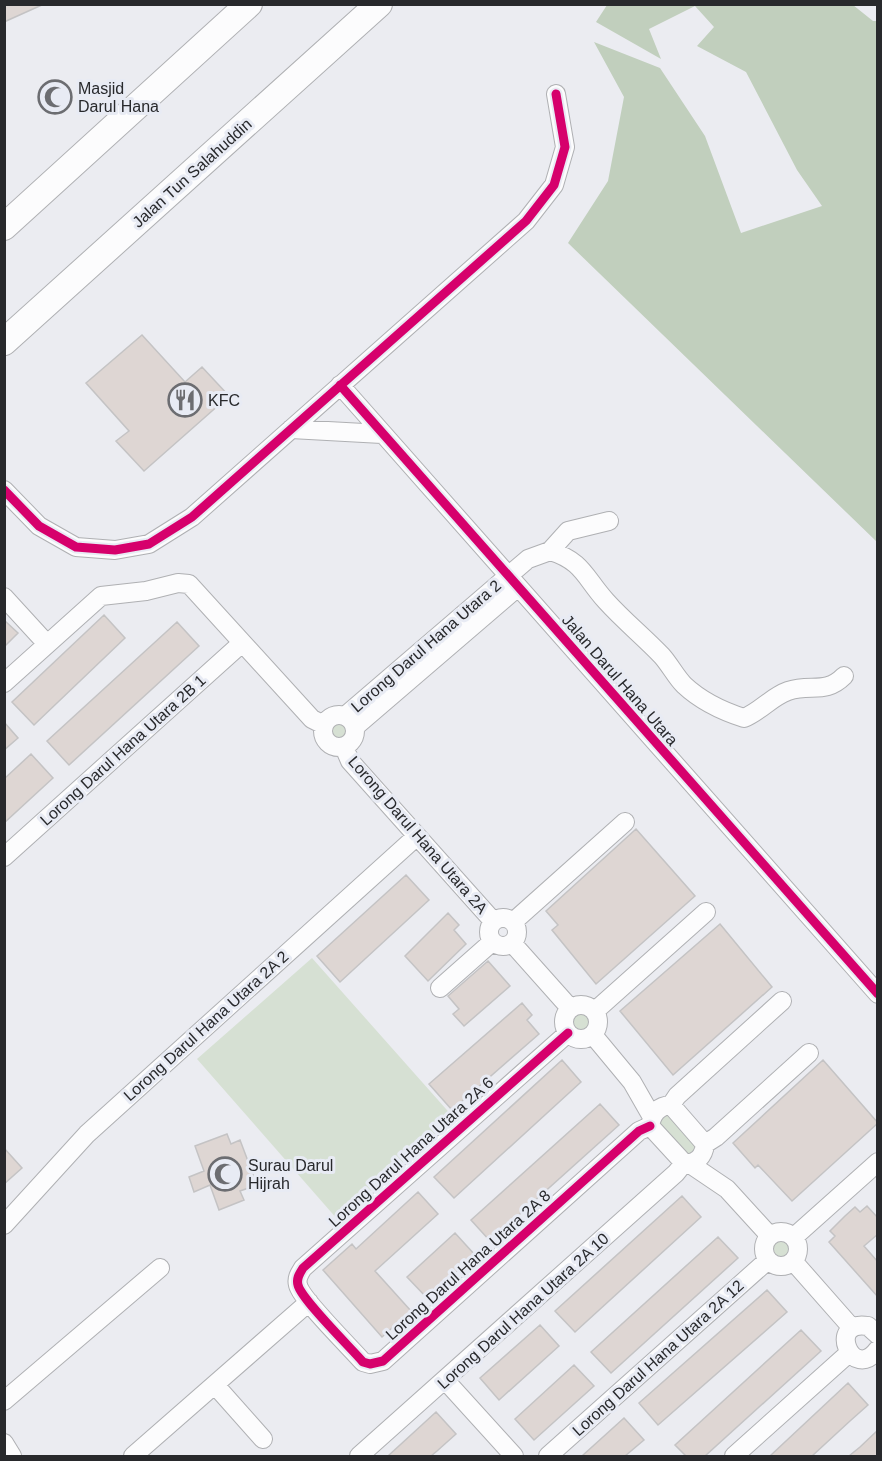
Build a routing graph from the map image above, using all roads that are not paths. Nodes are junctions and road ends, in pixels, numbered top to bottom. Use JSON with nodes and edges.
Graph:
{"nodes":[{"id":1,"x":249,"y":4,"type":"edge"},
{"id":2,"x":379,"y":4,"type":"edge"},
{"id":3,"x":556,"y":94,"type":"dead end"},
{"id":4,"x":4,"y":226,"type":"edge"},
{"id":5,"x":4,"y":342,"type":"edge"},
{"id":6,"x":340,"y":385,"type":"junction"},
{"id":7,"x":291,"y":429,"type":"junction"},
{"id":8,"x":382,"y":434,"type":"junction"},
{"id":9,"x":4,"y":490,"type":"edge"},
{"id":10,"x":609,"y":520,"type":"dead end"},
{"id":11,"x":550,"y":551,"type":"junction"},
{"id":12,"x":513,"y":581,"type":"junction"},
{"id":13,"x":4,"y":597,"type":"edge"},
{"id":14,"x":242,"y":643,"type":"junction"},
{"id":15,"x":48,"y":644,"type":"junction"},
{"id":16,"x":844,"y":676,"type":"dead end"},
{"id":17,"x":4,"y":683,"type":"edge"},
{"id":18,"x":350,"y":722,"type":"junction"},
{"id":19,"x":324,"y":725,"type":"junction"},
{"id":20,"x":344,"y":747,"type":"junction"},
{"id":21,"x":625,"y":822,"type":"dead end"},
{"id":22,"x":417,"y":836,"type":"junction"},
{"id":23,"x":4,"y":857,"type":"edge"},
{"id":24,"x":706,"y":912,"type":"dead end"},
{"id":25,"x":493,"y":921,"type":"junction"},
{"id":26,"x":513,"y":922,"type":"junction"},
{"id":27,"x":492,"y":942,"type":"junction"},
{"id":28,"x":512,"y":943,"type":"junction"},
{"id":29,"x":440,"y":988,"type":"dead end"},
{"id":30,"x":878,"y":994,"type":"edge"},
{"id":31,"x":782,"y":1001,"type":"dead end"},
{"id":32,"x":570,"y":1008,"type":"junction"},
{"id":33,"x":595,"y":1011,"type":"junction"},
{"id":34,"x":568,"y":1033,"type":"junction"},
{"id":35,"x":593,"y":1035,"type":"junction"},
{"id":36,"x":809,"y":1053,"type":"dead end"},
{"id":37,"x":659,"y":1113,"type":"junction"},
{"id":38,"x":704,"y":1147,"type":"junction"},
{"id":39,"x":878,"y":1162,"type":"edge"},
{"id":40,"x":687,"y":1163,"type":"junction"},
{"id":41,"x":727,"y":1189,"type":"junction"},
{"id":42,"x":4,"y":1225,"type":"edge"},
{"id":43,"x":769,"y":1235,"type":"junction"},
{"id":44,"x":794,"y":1237,"type":"junction"},
{"id":45,"x":768,"y":1260,"type":"junction"},
{"id":46,"x":793,"y":1261,"type":"junction"},
{"id":47,"x":160,"y":1268,"type":"dead end"},
{"id":48,"x":309,"y":1302,"type":"junction"},
{"id":49,"x":852,"y":1329,"type":"junction"},
{"id":50,"x":877,"y":1331,"type":"edge"},
{"id":51,"x":849,"y":1353,"type":"junction"},
{"id":52,"x":876,"y":1354,"type":"edge"},
{"id":53,"x":445,"y":1380,"type":"junction"},
{"id":54,"x":214,"y":1385,"type":"junction"},
{"id":55,"x":4,"y":1401,"type":"edge"},
{"id":56,"x":263,"y":1439,"type":"dead end"},
{"id":57,"x":4,"y":1443,"type":"edge"},
{"id":58,"x":12,"y":1456,"type":"edge"},
{"id":59,"x":133,"y":1456,"type":"edge"},
{"id":60,"x":360,"y":1456,"type":"edge"},
{"id":61,"x":514,"y":1456,"type":"edge"},
{"id":62,"x":548,"y":1456,"type":"edge"},
{"id":63,"x":734,"y":1456,"type":"edge"}],
"edges":[{"from":1,"to":4,"type":"highway"},
{"from":2,"to":5,"type":"highway","name":"Jalan Tun Salahuddin"},
{"from":3,"to":6,"type":"street"},
{"from":6,"to":7,"type":"street"},
{"from":6,"to":8,"type":"street","name":"Jalan Darul Hana Utara"},
{"from":7,"to":8,"type":"street"},
{"from":7,"to":9,"type":"street"},
{"from":8,"to":12,"type":"street","name":"Jalan Darul Hana Utara"},
{"from":10,"to":11,"type":"street"},
{"from":11,"to":12,"type":"street","name":"Lorong Darul Hana Utara 2"},
{"from":11,"to":16,"type":"street"},
{"from":12,"to":18,"type":"street","name":"Lorong Darul Hana Utara 2"},
{"from":12,"to":30,"type":"street","name":"Jalan Darul Hana Utara"},
{"from":13,"to":15,"type":"street"},
{"from":14,"to":15,"type":"street"},
{"from":14,"to":19,"type":"street"},
{"from":14,"to":23,"type":"street","name":"Lorong Darul Hana Utara 2B 1"},
{"from":15,"to":17,"type":"street"},
{"from":18,"to":19,"type":"street"},
{"from":18,"to":20,"type":"street"},
{"from":19,"to":20,"type":"street"},
{"from":20,"to":22,"type":"street","name":"Lorong Darul Hana Utara 2A"},
{"from":21,"to":26,"type":"street"},
{"from":22,"to":25,"type":"street","name":"Lorong Darul Hana Utara 2A"},
{"from":22,"to":42,"type":"street","name":"Lorong Darul Hana Utara 2A 2"},
{"from":24,"to":33,"type":"street"},
{"from":25,"to":26,"type":"street"},
{"from":25,"to":27,"type":"street"},
{"from":26,"to":28,"type":"street"},
{"from":27,"to":28,"type":"street"},
{"from":27,"to":29,"type":"street"},
{"from":28,"to":32,"type":"street"},
{"from":31,"to":37,"type":"street"},
{"from":32,"to":33,"type":"street"},
{"from":32,"to":34,"type":"street"},
{"from":33,"to":35,"type":"street"},
{"from":34,"to":35,"type":"street"},
{"from":34,"to":48,"type":"street","name":"Lorong Darul Hana Utara 2A 6"},
{"from":35,"to":37,"type":"street"},
{"from":36,"to":38,"type":"street","name":"Lorong Darul Hana Utara 2A 10"},
{"from":37,"to":38,"type":"street"},
{"from":37,"to":40,"type":"street"},
{"from":37,"to":48,"type":"street","name":"Lorong Darul Hana Utara 2A 8"},
{"from":38,"to":40,"type":"street","name":"Lorong Darul Hana Utara 2A 10"},
{"from":38,"to":41,"type":"street"},
{"from":39,"to":44,"type":"street"},
{"from":40,"to":41,"type":"street"},
{"from":40,"to":53,"type":"street","name":"Lorong Darul Hana Utara 2A 10"},
{"from":41,"to":43,"type":"street"},
{"from":43,"to":44,"type":"street"},
{"from":43,"to":45,"type":"street"},
{"from":44,"to":46,"type":"street"},
{"from":45,"to":46,"type":"street"},
{"from":45,"to":62,"type":"street","name":"Lorong Darul Hana Utara 2A 12"},
{"from":46,"to":49,"type":"street"},
{"from":47,"to":55,"type":"street"},
{"from":48,"to":54,"type":"street"},
{"from":49,"to":50,"type":"street"},
{"from":49,"to":51,"type":"street"},
{"from":51,"to":52,"type":"street"},
{"from":51,"to":63,"type":"street"},
{"from":53,"to":60,"type":"street","name":"Lorong Darul Hana Utara 2A 10"},
{"from":53,"to":61,"type":"street"},
{"from":54,"to":56,"type":"street"},
{"from":54,"to":59,"type":"street"},
{"from":57,"to":58,"type":"street"}]}
